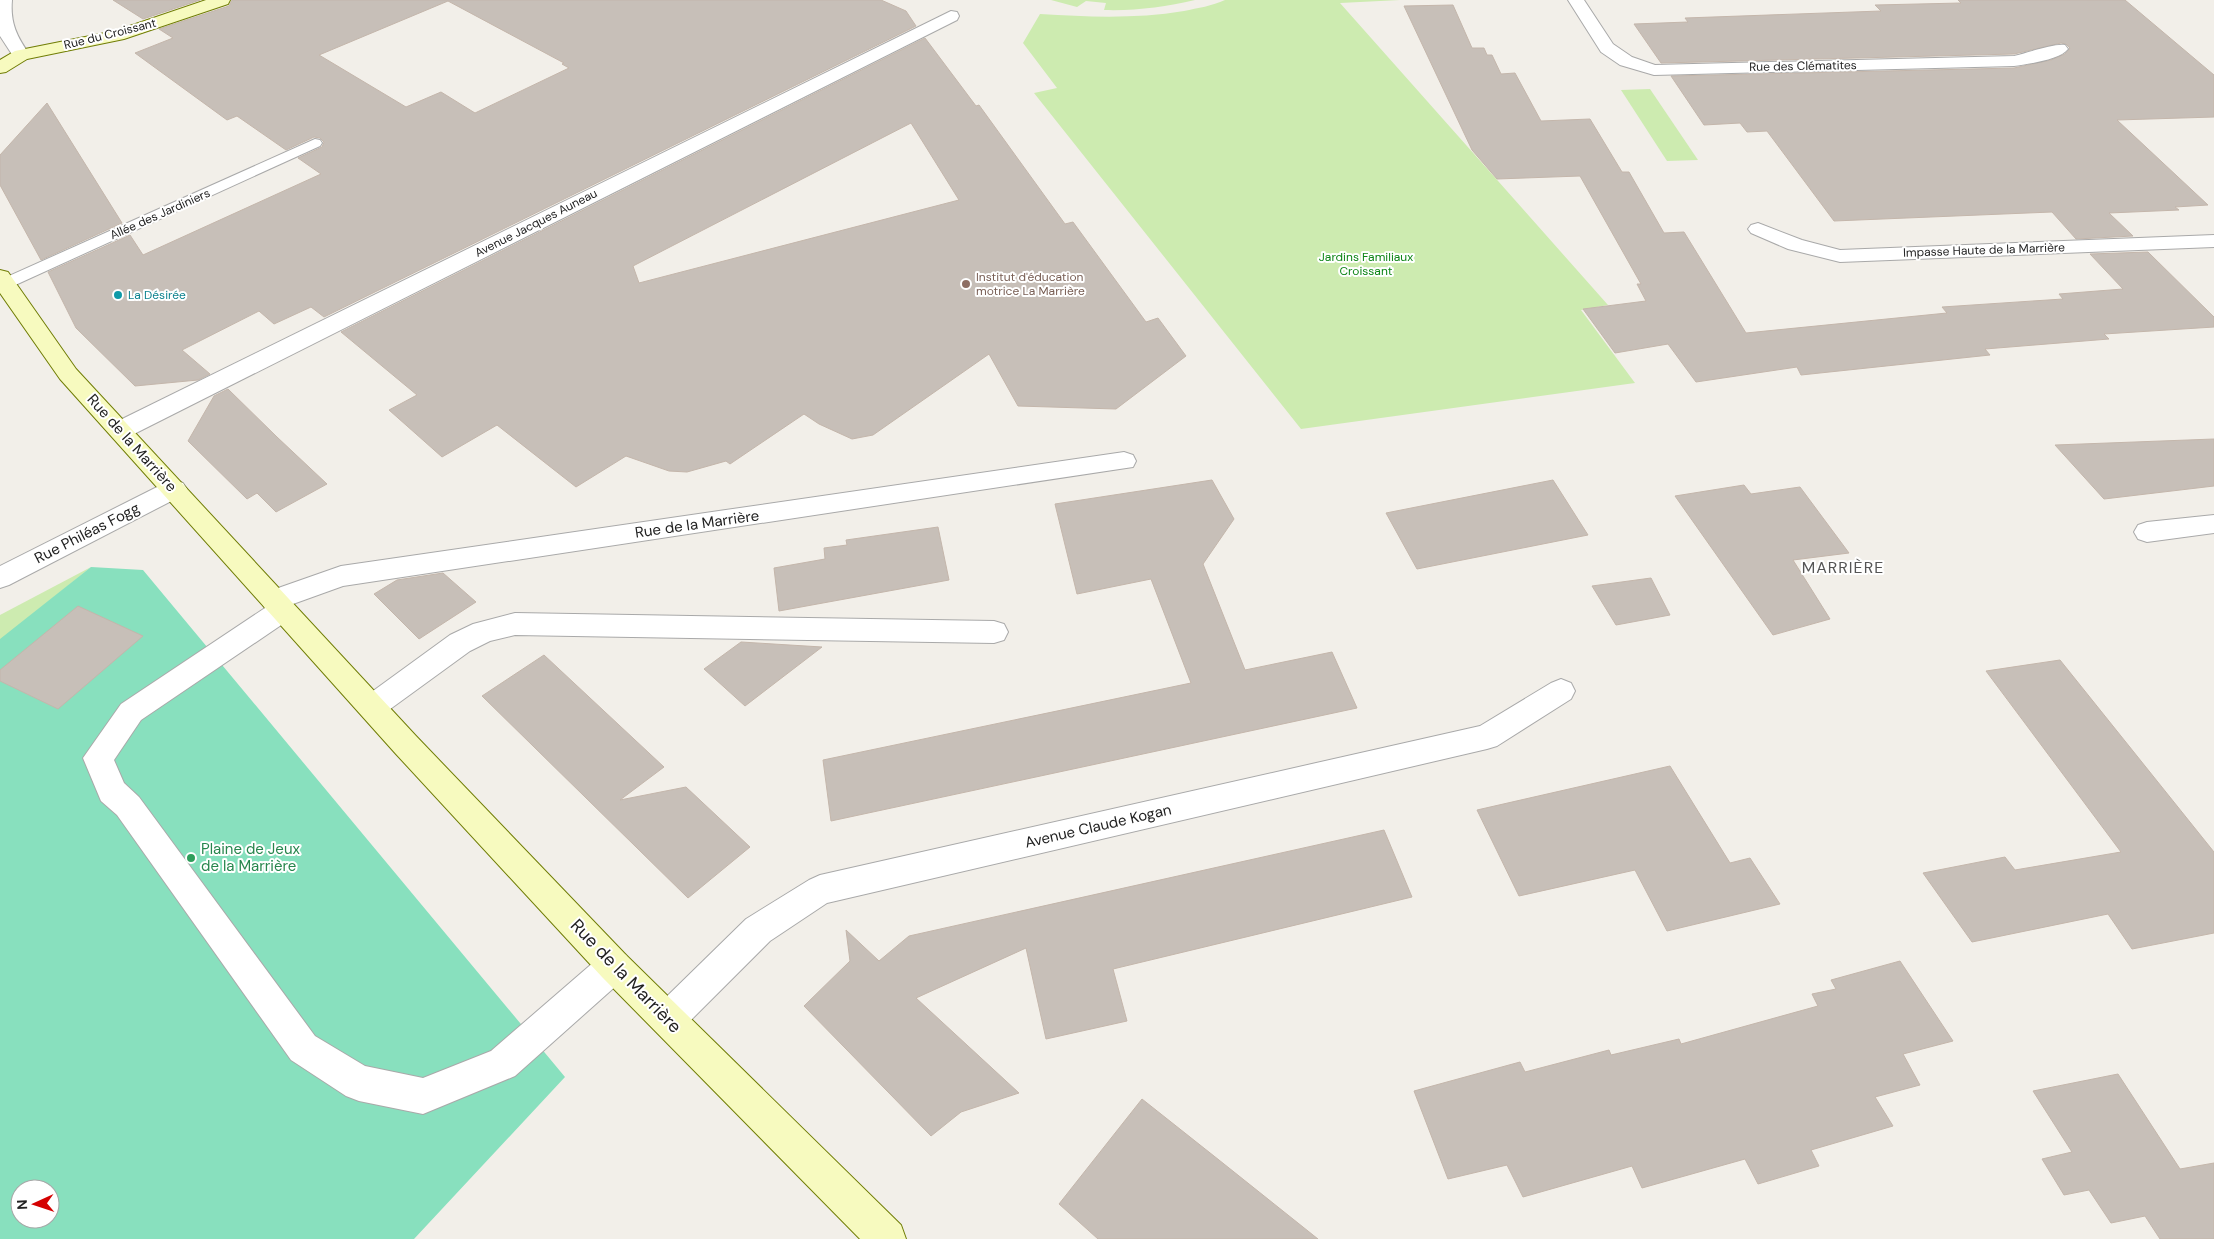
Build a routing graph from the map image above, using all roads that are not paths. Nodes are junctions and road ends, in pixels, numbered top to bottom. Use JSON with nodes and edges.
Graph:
{"nodes":[{"id":1,"x":4,"y":0,"type":"edge"},
{"id":2,"x":222,"y":0,"type":"edge"},
{"id":3,"x":1576,"y":0,"type":"edge"},
{"id":4,"x":951,"y":16,"type":"dead end"},
{"id":5,"x":2059,"y":49,"type":"dead end"},
{"id":6,"x":21,"y":55,"type":"junction"},
{"id":7,"x":0,"y":68,"type":"edge"},
{"id":8,"x":315,"y":143,"type":"dead end"},
{"id":9,"x":1758,"y":229,"type":"dead end"},
{"id":10,"x":2214,"y":241,"type":"edge"},
{"id":11,"x":3,"y":281,"type":"edge"},
{"id":12,"x":121,"y":430,"type":"junction"},
{"id":13,"x":1124,"y":461,"type":"dead end"},
{"id":14,"x":174,"y":489,"type":"junction"},
{"id":15,"x":2214,"y":524,"type":"edge"},
{"id":16,"x":2148,"y":532,"type":"dead end"},
{"id":17,"x":0,"y":578,"type":"edge"},
{"id":18,"x":278,"y":605,"type":"junction"},
{"id":19,"x":994,"y":632,"type":"dead end"},
{"id":20,"x":1561,"y":691,"type":"dead end"},
{"id":21,"x":372,"y":707,"type":"junction"},
{"id":22,"x":614,"y":966,"type":"junction"},
{"id":23,"x":668,"y":1019,"type":"junction"},
{"id":24,"x":887,"y":1239,"type":"edge"}],
"edges":[{"from":1,"to":6,"type":"street"},
{"from":2,"to":6,"type":"street","name":"Rue du Croissant"},
{"from":3,"to":5,"type":"street","name":"Rue des Clématites"},
{"from":4,"to":12,"type":"street","name":"Avenue Jacques Auneau"},
{"from":6,"to":7,"type":"street","name":"Rue du Croissant"},
{"from":8,"to":11,"type":"lane","name":"Allée des Jardiniers"},
{"from":9,"to":10,"type":"street","name":"Impasse Haute de la Marrière"},
{"from":11,"to":12,"type":"street","name":"Rue de la Marrière"},
{"from":12,"to":14,"type":"street","name":"Rue de la Marrière"},
{"from":13,"to":18,"type":"street","name":"Rue de la Marrière"},
{"from":14,"to":17,"type":"street","name":"Rue Philéas Fogg"},
{"from":14,"to":18,"type":"street","name":"Rue de la Marrière"},
{"from":15,"to":16,"type":"street"},
{"from":18,"to":21,"type":"street","name":"Rue de la Marrière"},
{"from":18,"to":22,"type":"street"},
{"from":19,"to":21,"type":"street"},
{"from":20,"to":23,"type":"street","name":"Avenue Claude Kogan"},
{"from":21,"to":22,"type":"street","name":"Rue de la Marrière"},
{"from":22,"to":23,"type":"street","name":"Rue de la Marrière"},
{"from":23,"to":24,"type":"street","name":"Rue de la Marrière"}]}
